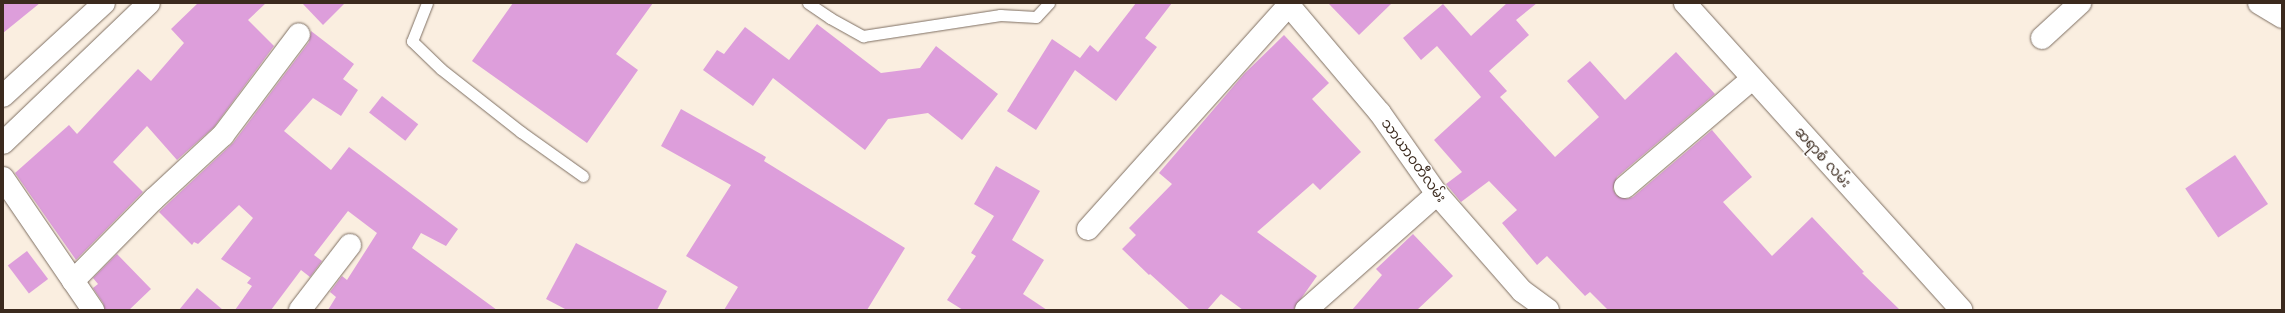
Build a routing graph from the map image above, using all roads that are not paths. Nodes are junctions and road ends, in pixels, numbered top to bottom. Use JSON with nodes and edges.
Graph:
{"nodes":[{"id":1,"x":104,"y":3,"type":"edge"},
{"id":2,"x":150,"y":3,"type":"edge"},
{"id":3,"x":426,"y":3,"type":"edge"},
{"id":4,"x":808,"y":3,"type":"edge"},
{"id":5,"x":1049,"y":3,"type":"edge"},
{"id":6,"x":1685,"y":3,"type":"edge"},
{"id":7,"x":2080,"y":3,"type":"edge"},
{"id":8,"x":2259,"y":3,"type":"edge"},
{"id":9,"x":1288,"y":4,"type":"edge"},
{"id":10,"x":2282,"y":17,"type":"edge"},
{"id":11,"x":299,"y":34,"type":"dead end"},
{"id":12,"x":2042,"y":38,"type":"dead end"},
{"id":13,"x":1752,"y":79,"type":"junction"},
{"id":14,"x":3,"y":96,"type":"edge"},
{"id":15,"x":3,"y":143,"type":"edge"},
{"id":16,"x":583,"y":176,"type":"dead end"},
{"id":17,"x":3,"y":178,"type":"edge"},
{"id":18,"x":1625,"y":187,"type":"dead end"},
{"id":19,"x":1436,"y":194,"type":"junction"},
{"id":20,"x":1088,"y":229,"type":"dead end"},
{"id":21,"x":350,"y":245,"type":"dead end"},
{"id":22,"x":73,"y":281,"type":"junction"},
{"id":23,"x":93,"y":310,"type":"edge"},
{"id":24,"x":300,"y":310,"type":"edge"},
{"id":25,"x":1306,"y":310,"type":"edge"},
{"id":26,"x":1548,"y":310,"type":"edge"},
{"id":27,"x":1961,"y":310,"type":"edge"}],
"edges":[{"from":1,"to":14,"type":"street"},
{"from":2,"to":15,"type":"street"},
{"from":3,"to":16,"type":"lane"},
{"from":4,"to":5,"type":"lane"},
{"from":6,"to":13,"type":"street","name":"ဆရာစံ လမ်း"},
{"from":7,"to":12,"type":"street"},
{"from":8,"to":10,"type":"street"},
{"from":9,"to":19,"type":"street","name":"သာယာဝတီလမ်း"},
{"from":9,"to":20,"type":"street"},
{"from":11,"to":22,"type":"street"},
{"from":13,"to":18,"type":"street"},
{"from":13,"to":27,"type":"street","name":"ဆရာစံ လမ်း"},
{"from":17,"to":22,"type":"street"},
{"from":19,"to":25,"type":"street"},
{"from":19,"to":26,"type":"street","name":"သာယာဝတီလမ်း"},
{"from":21,"to":24,"type":"street"},
{"from":22,"to":23,"type":"street"}]}
